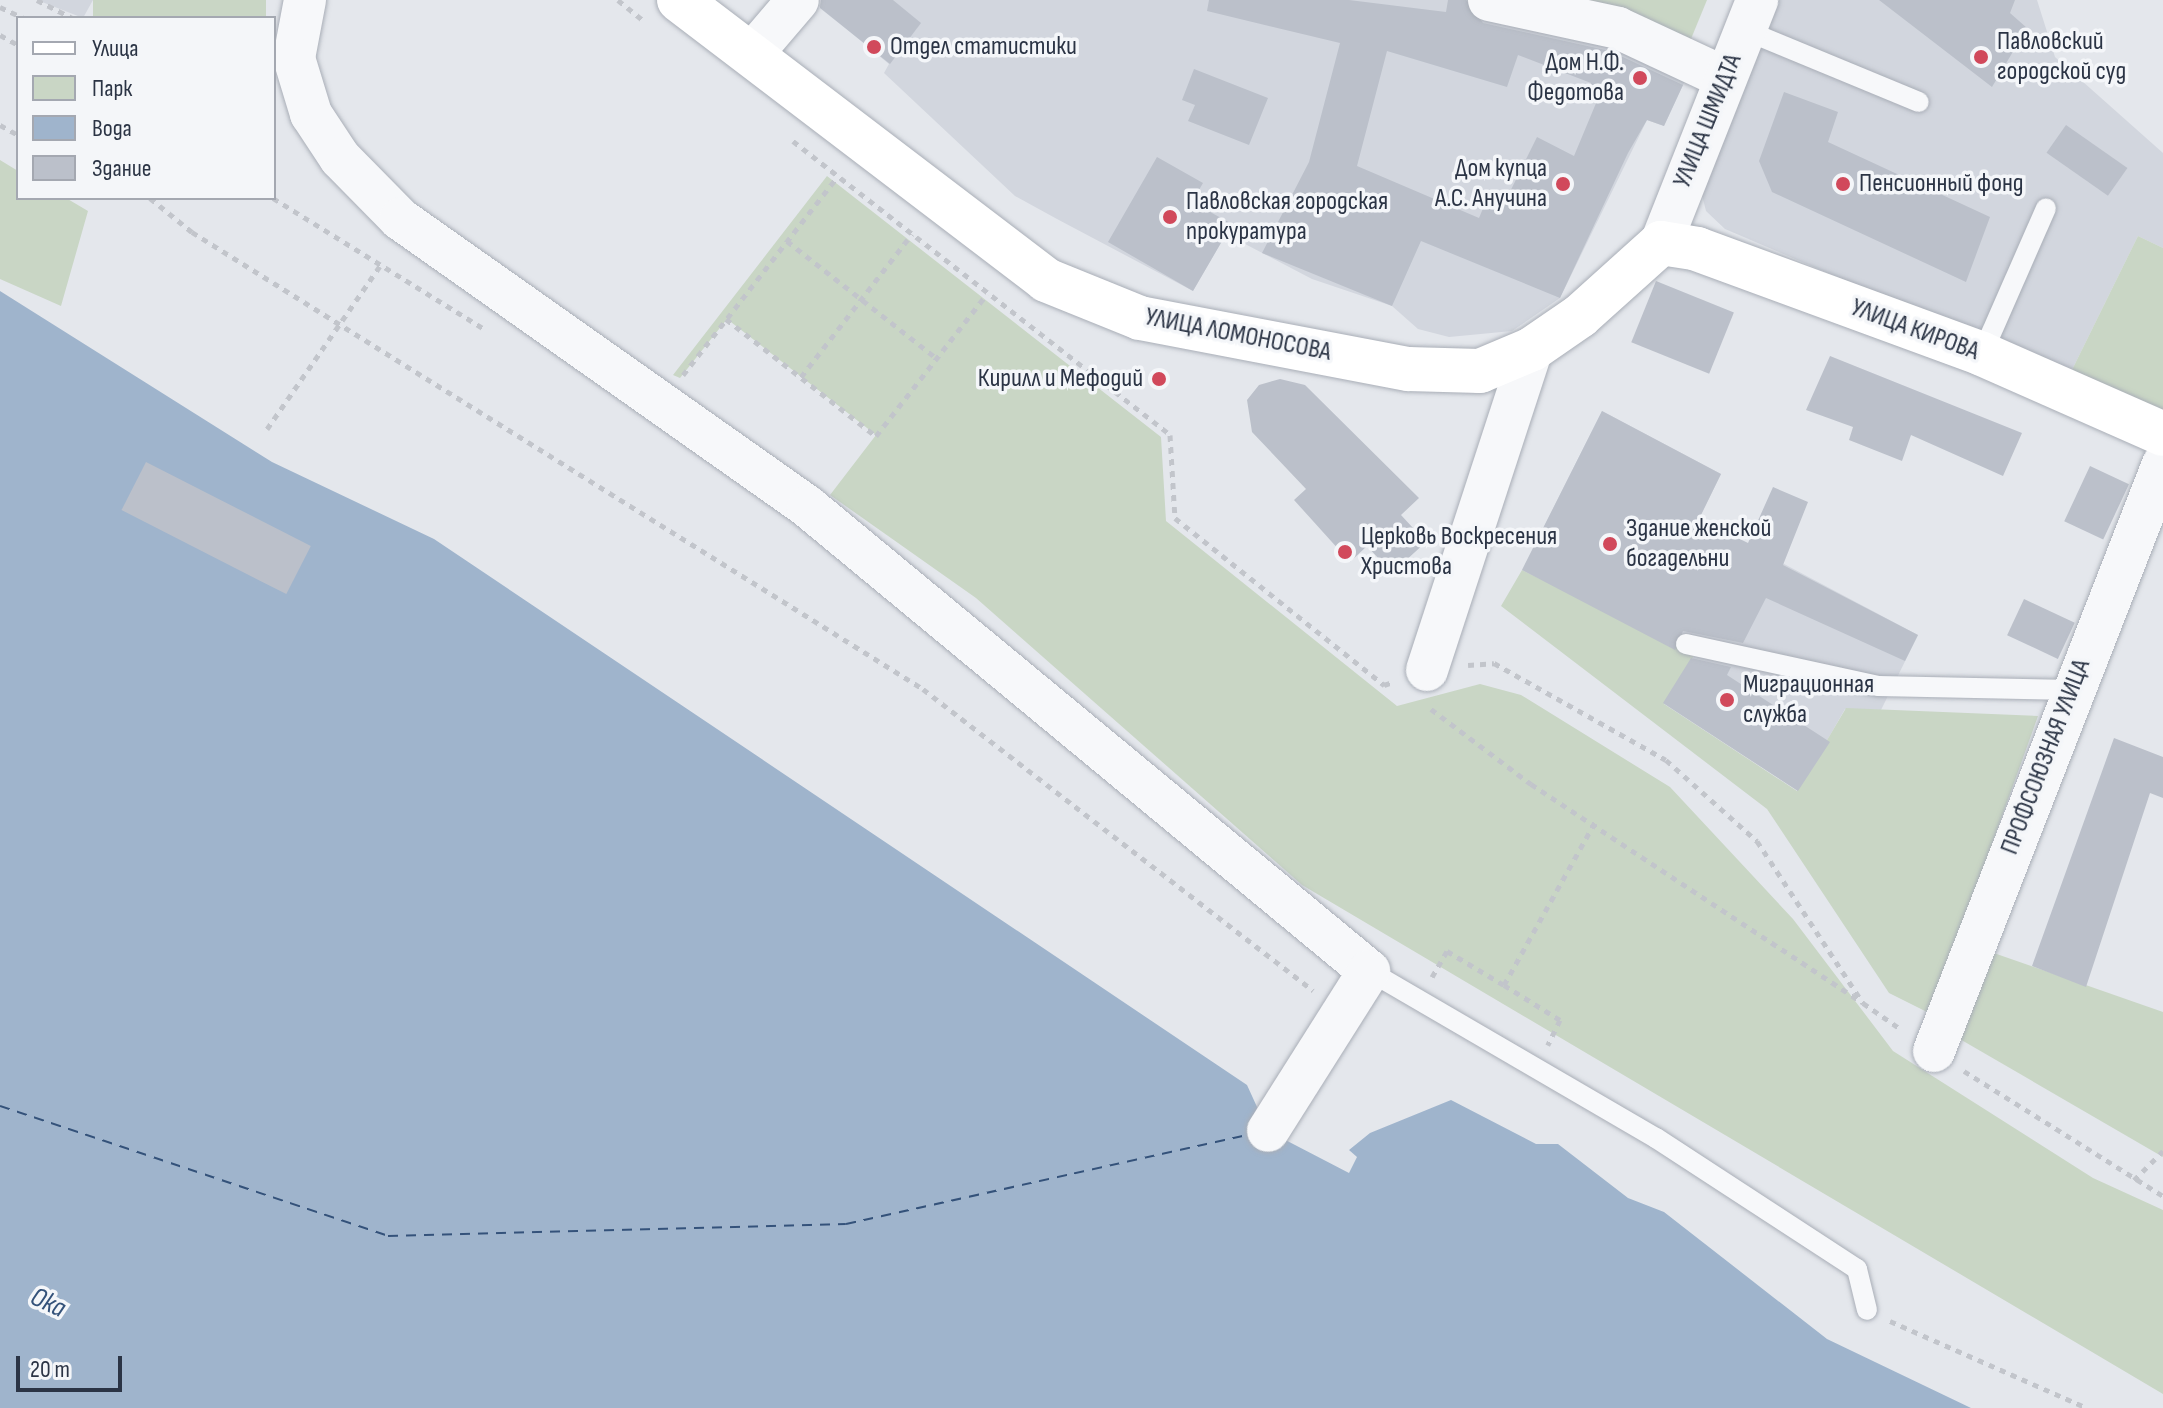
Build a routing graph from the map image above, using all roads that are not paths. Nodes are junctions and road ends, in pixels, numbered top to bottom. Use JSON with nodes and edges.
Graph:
{"nodes":[{"id":1,"x":305,"y":0,"type":"edge"},
{"id":2,"x":798,"y":0,"type":"edge"},
{"id":3,"x":1489,"y":0,"type":"edge"},
{"id":4,"x":667,"y":15,"type":"edge"},
{"id":5,"x":1751,"y":15,"type":"edge"},
{"id":6,"x":751,"y":55,"type":"junction"},
{"id":7,"x":1725,"y":78,"type":"junction"},
{"id":8,"x":1919,"y":102,"type":"dead end"},
{"id":9,"x":2046,"y":208,"type":"dead end"},
{"id":10,"x":1661,"y":243,"type":"junction"},
{"id":11,"x":1532,"y":349,"type":"junction"},
{"id":12,"x":1982,"y":354,"type":"junction"},
{"id":13,"x":2163,"y":434,"type":"edge"},
{"id":14,"x":2163,"y":464,"type":"edge"},
{"id":15,"x":1686,"y":644,"type":"dead end"},
{"id":16,"x":1425,"y":686,"type":"road end"},
{"id":17,"x":2072,"y":690,"type":"junction"},
{"id":18,"x":1369,"y":971,"type":"junction"},
{"id":19,"x":1934,"y":1051,"type":"road end"},
{"id":20,"x":1268,"y":1131,"type":"dead end"},
{"id":21,"x":1867,"y":1310,"type":"road end"}],
"edges":[{"from":1,"to":18,"type":"street"},
{"from":2,"to":6,"type":"street"},
{"from":3,"to":7,"type":"street"},
{"from":4,"to":6,"type":"street","name":"УЛИЦА ЛОМОНОСОВА"},
{"from":5,"to":7,"type":"street","name":"УЛИЦА ШМИДТА"},
{"from":5,"to":8,"type":"lane"},
{"from":6,"to":11,"type":"street","name":"УЛИЦА ЛОМОНОСОВА"},
{"from":7,"to":10,"type":"street","name":"УЛИЦА ШМИДТА"},
{"from":9,"to":12,"type":"lane"},
{"from":10,"to":11,"type":"street","name":"УЛИЦА ЛОМОНОСОВА"},
{"from":10,"to":12,"type":"street","name":"УЛИЦА КИРОВА"},
{"from":11,"to":16,"type":"street"},
{"from":12,"to":13,"type":"street","name":"УЛИЦА КИРОВА"},
{"from":14,"to":17,"type":"street","name":"ПРОФСОЮЗНАЯ УЛИЦА"},
{"from":15,"to":17,"type":"lane"},
{"from":17,"to":19,"type":"street","name":"ПРОФСОЮЗНАЯ УЛИЦА"},
{"from":18,"to":20,"type":"street"},
{"from":18,"to":21,"type":"lane"}]}
